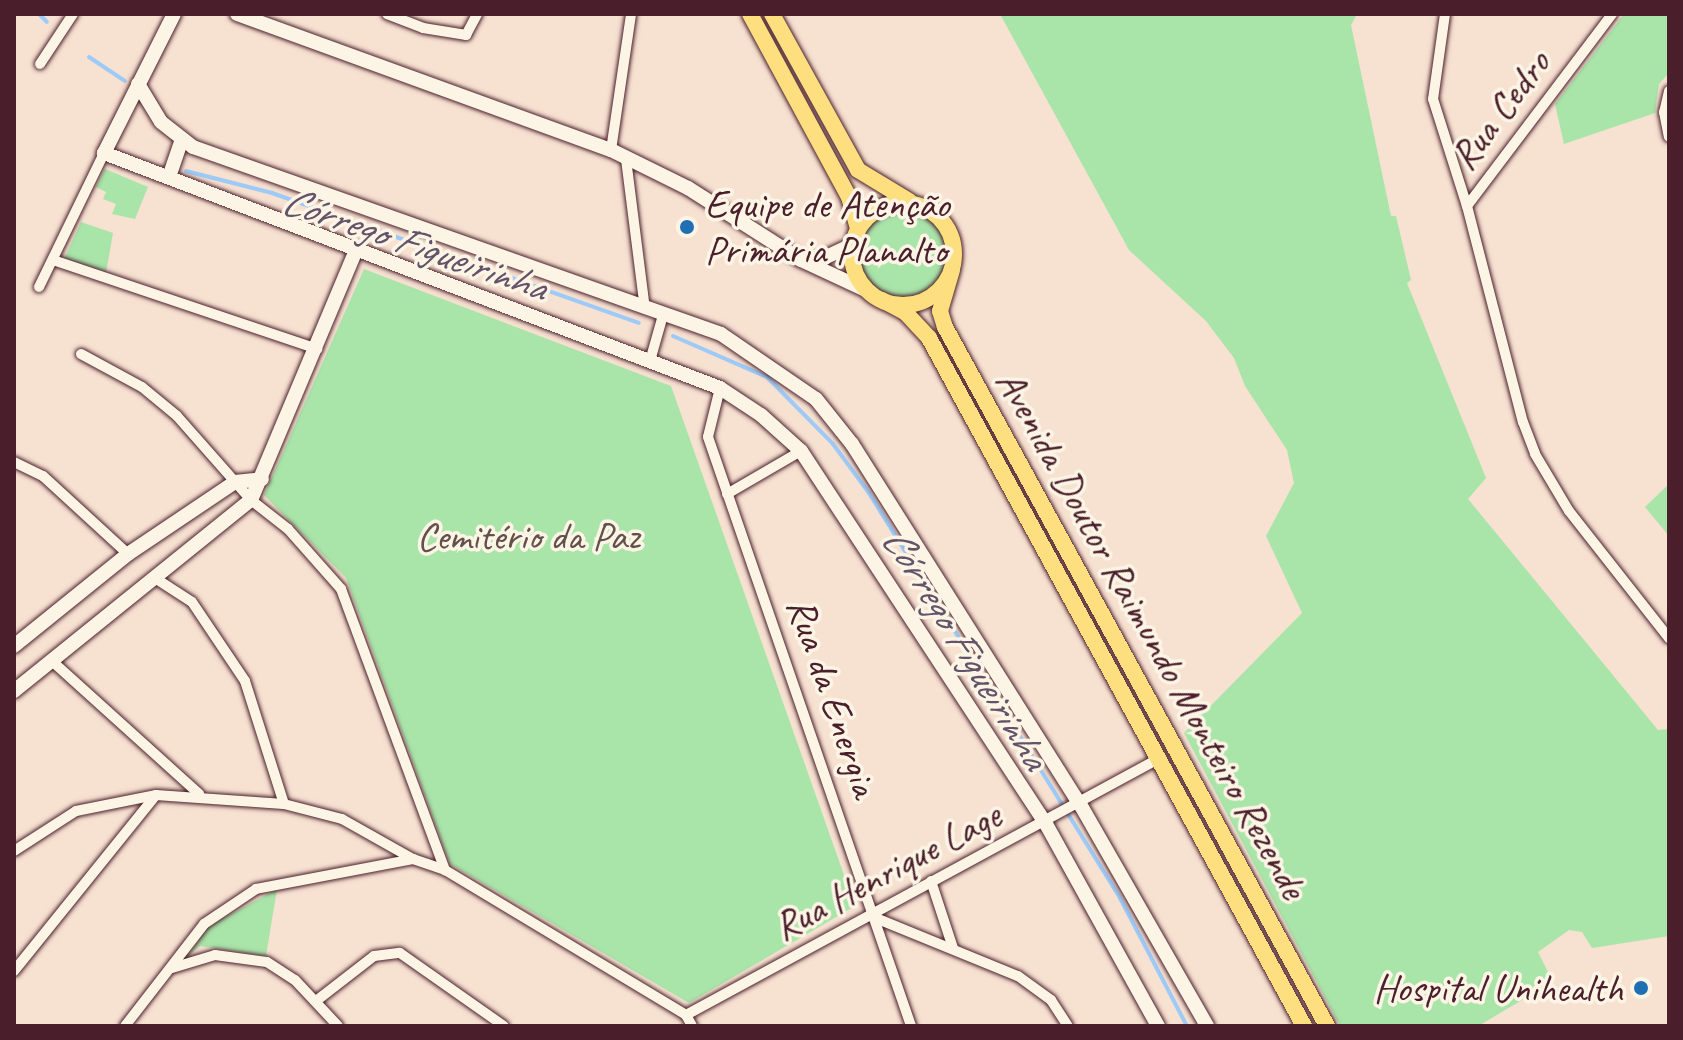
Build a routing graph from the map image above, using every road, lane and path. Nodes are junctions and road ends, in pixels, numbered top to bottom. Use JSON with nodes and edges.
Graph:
{"nodes":[{"id":1,"x":73,"y":14,"type":"edge"},
{"id":2,"x":174,"y":14,"type":"edge"},
{"id":3,"x":237,"y":14,"type":"edge"},
{"id":4,"x":387,"y":14,"type":"edge"},
{"id":5,"x":477,"y":14,"type":"edge"},
{"id":6,"x":631,"y":14,"type":"edge"},
{"id":7,"x":750,"y":14,"type":"edge"},
{"id":8,"x":772,"y":14,"type":"edge"},
{"id":9,"x":1445,"y":14,"type":"edge"},
{"id":10,"x":1612,"y":14,"type":"edge"},
{"id":11,"x":268,"y":19,"type":"edge"},
{"id":12,"x":40,"y":64,"type":"dead end"},
{"id":13,"x":138,"y":84,"type":"junction"},
{"id":14,"x":1669,"y":91,"type":"edge"},
{"id":15,"x":1669,"y":137,"type":"edge"},
{"id":16,"x":182,"y":139,"type":"junction"},
{"id":17,"x":611,"y":150,"type":"junction"},
{"id":18,"x":104,"y":153,"type":"junction"},
{"id":19,"x":626,"y":159,"type":"junction"},
{"id":20,"x":169,"y":177,"type":"junction"},
{"id":21,"x":914,"y":203,"type":"junction"},
{"id":22,"x":1467,"y":206,"type":"junction"},
{"id":23,"x":855,"y":237,"type":"junction"},
{"id":24,"x":356,"y":250,"type":"junction"},
{"id":25,"x":53,"y":260,"type":"junction"},
{"id":26,"x":801,"y":260,"type":"junction"},
{"id":27,"x":952,"y":270,"type":"junction"},
{"id":28,"x":39,"y":287,"type":"dead end"},
{"id":29,"x":875,"y":295,"type":"junction"},
{"id":30,"x":645,"y":309,"type":"junction"},
{"id":31,"x":663,"y":315,"type":"junction"},
{"id":32,"x":317,"y":349,"type":"junction"},
{"id":33,"x":81,"y":354,"type":"dead end"},
{"id":34,"x":650,"y":361,"type":"junction"},
{"id":35,"x":720,"y":388,"type":"junction"},
{"id":36,"x":801,"y":451,"type":"junction"},
{"id":37,"x":14,"y":462,"type":"edge"},
{"id":38,"x":262,"y":479,"type":"junction"},
{"id":39,"x":235,"y":482,"type":"junction"},
{"id":40,"x":727,"y":494,"type":"junction"},
{"id":41,"x":251,"y":500,"type":"junction"},
{"id":42,"x":128,"y":554,"type":"junction"},
{"id":43,"x":158,"y":580,"type":"junction"},
{"id":44,"x":1669,"y":638,"type":"edge"},
{"id":45,"x":15,"y":645,"type":"edge"},
{"id":46,"x":53,"y":662,"type":"junction"},
{"id":47,"x":14,"y":691,"type":"edge"},
{"id":48,"x":1158,"y":759,"type":"junction"},
{"id":49,"x":199,"y":794,"type":"junction"},
{"id":50,"x":156,"y":795,"type":"junction"},
{"id":51,"x":284,"y":804,"type":"junction"},
{"id":52,"x":1080,"y":804,"type":"junction"},
{"id":53,"x":1046,"y":824,"type":"junction"},
{"id":54,"x":14,"y":851,"type":"edge"},
{"id":55,"x":413,"y":859,"type":"junction"},
{"id":56,"x":445,"y":870,"type":"junction"},
{"id":57,"x":931,"y":881,"type":"junction"},
{"id":58,"x":876,"y":915,"type":"junction"},
{"id":59,"x":953,"y":948,"type":"junction"},
{"id":60,"x":172,"y":968,"type":"junction"},
{"id":61,"x":14,"y":971,"type":"edge"},
{"id":62,"x":316,"y":1001,"type":"junction"},
{"id":63,"x":686,"y":1015,"type":"junction"},
{"id":64,"x":125,"y":1026,"type":"edge"},
{"id":65,"x":338,"y":1026,"type":"edge"},
{"id":66,"x":504,"y":1026,"type":"edge"},
{"id":67,"x":692,"y":1026,"type":"edge"},
{"id":68,"x":911,"y":1026,"type":"edge"},
{"id":69,"x":1068,"y":1026,"type":"edge"},
{"id":70,"x":1158,"y":1026,"type":"edge"},
{"id":71,"x":1207,"y":1026,"type":"edge"},
{"id":72,"x":1304,"y":1026,"type":"edge"},
{"id":73,"x":1327,"y":1026,"type":"edge"}],
"edges":[{"from":1,"to":12,"type":"street"},
{"from":2,"to":13,"type":"street"},
{"from":3,"to":11,"type":"street"},
{"from":4,"to":5,"type":"street"},
{"from":6,"to":17,"type":"street"},
{"from":7,"to":23,"type":"main road"},
{"from":8,"to":21,"type":"main road","name":"Avenida Doutor Raimundo Monteiro Rezende"},
{"from":9,"to":22,"type":"street"},
{"from":10,"to":22,"type":"street","name":"Rua Cedro"},
{"from":11,"to":17,"type":"street"},
{"from":13,"to":16,"type":"street"},
{"from":13,"to":18,"type":"street"},
{"from":14,"to":15,"type":"street"},
{"from":16,"to":20,"type":"street"},
{"from":16,"to":30,"type":"street"},
{"from":17,"to":19,"type":"street"},
{"from":18,"to":20,"type":"street"},
{"from":18,"to":25,"type":"street"},
{"from":19,"to":26,"type":"street"},
{"from":19,"to":30,"type":"street"},
{"from":20,"to":24,"type":"street"},
{"from":21,"to":23,"type":"main road"},
{"from":21,"to":27,"type":"main road","name":"Avenida Doutor Raimundo Monteiro Rezende"},
{"from":22,"to":44,"type":"street"},
{"from":23,"to":26,"type":"street"},
{"from":23,"to":29,"type":"main road"},
{"from":24,"to":32,"type":"street"},
{"from":24,"to":34,"type":"street"},
{"from":25,"to":28,"type":"street"},
{"from":25,"to":32,"type":"street"},
{"from":26,"to":29,"type":"street"},
{"from":27,"to":29,"type":"main road"},
{"from":27,"to":73,"type":"main road","name":"Avenida Doutor Raimundo Monteiro Rezende"},
{"from":29,"to":48,"type":"main road","name":"Avenida Doutor Raimundo Monteiro Rezende"},
{"from":30,"to":31,"type":"street"},
{"from":31,"to":34,"type":"street"},
{"from":31,"to":52,"type":"street"},
{"from":32,"to":38,"type":"street"},
{"from":33,"to":39,"type":"street"},
{"from":34,"to":35,"type":"street"},
{"from":35,"to":36,"type":"street"},
{"from":35,"to":40,"type":"street","name":"Rua da Energia"},
{"from":36,"to":40,"type":"street"},
{"from":36,"to":53,"type":"street"},
{"from":37,"to":42,"type":"street"},
{"from":38,"to":39,"type":"street"},
{"from":38,"to":41,"type":"street"},
{"from":39,"to":41,"type":"street"},
{"from":39,"to":42,"type":"street"},
{"from":40,"to":58,"type":"street","name":"Rua da Energia"},
{"from":41,"to":43,"type":"street"},
{"from":41,"to":56,"type":"street"},
{"from":42,"to":45,"type":"street"},
{"from":43,"to":46,"type":"street"},
{"from":43,"to":51,"type":"street"},
{"from":46,"to":47,"type":"street"},
{"from":46,"to":49,"type":"street"},
{"from":48,"to":52,"type":"street","name":"Rua Henrique Lage"},
{"from":48,"to":72,"type":"main road","name":"Avenida Doutor Raimundo Monteiro Rezende"},
{"from":49,"to":50,"type":"street"},
{"from":49,"to":51,"type":"street"},
{"from":50,"to":54,"type":"street"},
{"from":50,"to":61,"type":"street"},
{"from":51,"to":55,"type":"street"},
{"from":52,"to":53,"type":"street","name":"Rua Henrique Lage"},
{"from":52,"to":71,"type":"street"},
{"from":53,"to":57,"type":"street","name":"Rua Henrique Lage"},
{"from":53,"to":70,"type":"street"},
{"from":55,"to":56,"type":"street"},
{"from":55,"to":60,"type":"street"},
{"from":56,"to":63,"type":"street"},
{"from":57,"to":58,"type":"street","name":"Rua Henrique Lage"},
{"from":57,"to":59,"type":"street"},
{"from":58,"to":59,"type":"street"},
{"from":58,"to":63,"type":"street","name":"Rua Henrique Lage"},
{"from":58,"to":68,"type":"street","name":"Rua da Energia"},
{"from":59,"to":69,"type":"street"},
{"from":60,"to":62,"type":"street"},
{"from":60,"to":64,"type":"street"},
{"from":62,"to":65,"type":"street"},
{"from":62,"to":66,"type":"street"},
{"from":63,"to":67,"type":"street"}]}
